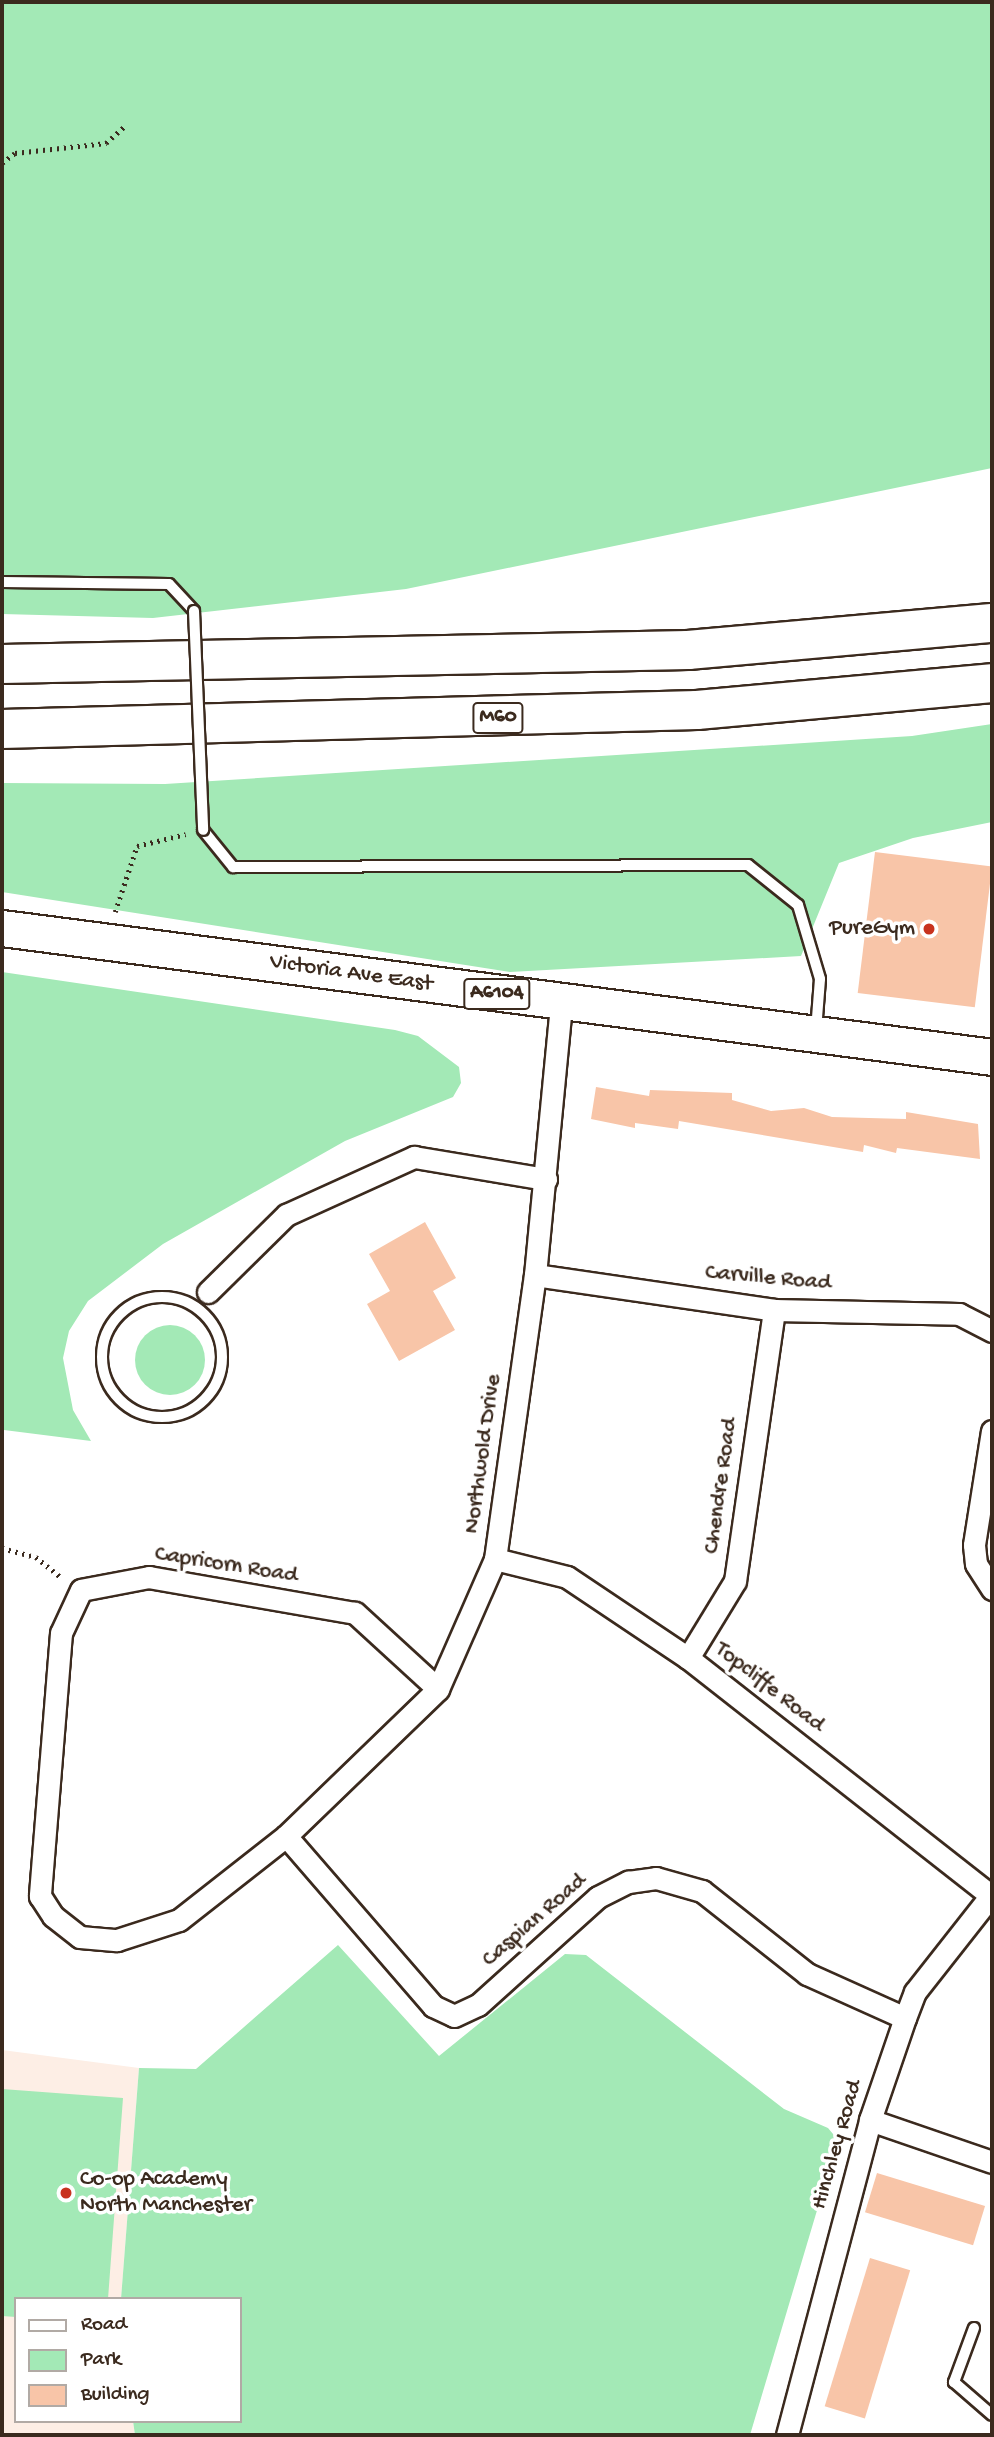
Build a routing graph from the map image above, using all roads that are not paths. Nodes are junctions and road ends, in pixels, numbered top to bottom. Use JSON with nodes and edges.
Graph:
{"nodes":[{"id":1,"x":2,"y":582,"type":"edge"},
{"id":2,"x":992,"y":623,"type":"edge"},
{"id":3,"x":2,"y":664,"type":"edge"},
{"id":4,"x":992,"y":683,"type":"edge"},
{"id":5,"x":2,"y":729,"type":"edge"},
{"id":6,"x":2,"y":928,"type":"edge"},
{"id":7,"x":561,"y":1003,"type":"junction"},
{"id":8,"x":816,"y":1033,"type":"junction"},
{"id":9,"x":992,"y":1057,"type":"edge"},
{"id":10,"x":546,"y":1179,"type":"junction"},
{"id":11,"x":535,"y":1275,"type":"junction"},
{"id":12,"x":204,"y":1301,"type":"junction"},
{"id":13,"x":774,"y":1310,"type":"junction"},
{"id":14,"x":992,"y":1332,"type":"edge"},
{"id":15,"x":992,"y":1432,"type":"edge"},
{"id":16,"x":495,"y":1559,"type":"junction"},
{"id":17,"x":992,"y":1589,"type":"edge"},
{"id":18,"x":688,"y":1658,"type":"junction"},
{"id":19,"x":439,"y":1689,"type":"junction"},
{"id":20,"x":286,"y":1836,"type":"junction"},
{"id":21,"x":991,"y":1894,"type":"edge"},
{"id":22,"x":905,"y":2018,"type":"junction"},
{"id":23,"x":870,"y":2120,"type":"junction"},
{"id":24,"x":992,"y":2162,"type":"edge"},
{"id":25,"x":974,"y":2328,"type":"dead end"},
{"id":26,"x":992,"y":2415,"type":"edge"},
{"id":27,"x":787,"y":2435,"type":"edge"}],
"edges":[{"from":1,"to":8,"type":"lane","bridge":true},
{"from":2,"to":3,"type":"highway"},
{"from":4,"to":5,"type":"highway","number":"M60"},
{"from":6,"to":7,"type":"main road","name":"Victoria Ave East","number":"A6104"},
{"from":7,"to":8,"type":"main road","name":"Victoria Ave East","number":"A6104"},
{"from":7,"to":10,"type":"street","name":"Northwold Drive"},
{"from":8,"to":9,"type":"main road","name":"Victoria Ave East","number":"A6104"},
{"from":10,"to":11,"type":"street","name":"Northwold Drive"},
{"from":10,"to":12,"type":"street"},
{"from":11,"to":13,"type":"street","name":"Carville Road"},
{"from":11,"to":16,"type":"street","name":"Northwold Drive"},
{"from":12,"to":12,"type":"lane"},
{"from":13,"to":14,"type":"street","name":"Carville Road"},
{"from":13,"to":18,"type":"street","name":"Chendre Road"},
{"from":15,"to":17,"type":"street"},
{"from":16,"to":18,"type":"street","name":"Topcliffe Road"},
{"from":16,"to":19,"type":"street","name":"Northwold Drive"},
{"from":18,"to":21,"type":"street","name":"Topcliffe Road"},
{"from":19,"to":20,"type":"street","name":"Northwold Drive"},
{"from":19,"to":20,"type":"street","name":"Capricorn Road"},
{"from":20,"to":22,"type":"street","name":"Caspian Road"},
{"from":21,"to":22,"type":"street","name":"Hinchley Road"},
{"from":22,"to":23,"type":"street","name":"Hinchley Road"},
{"from":23,"to":24,"type":"street"},
{"from":23,"to":27,"type":"street","name":"Hinchley Road"},
{"from":25,"to":26,"type":"lane"}]}
